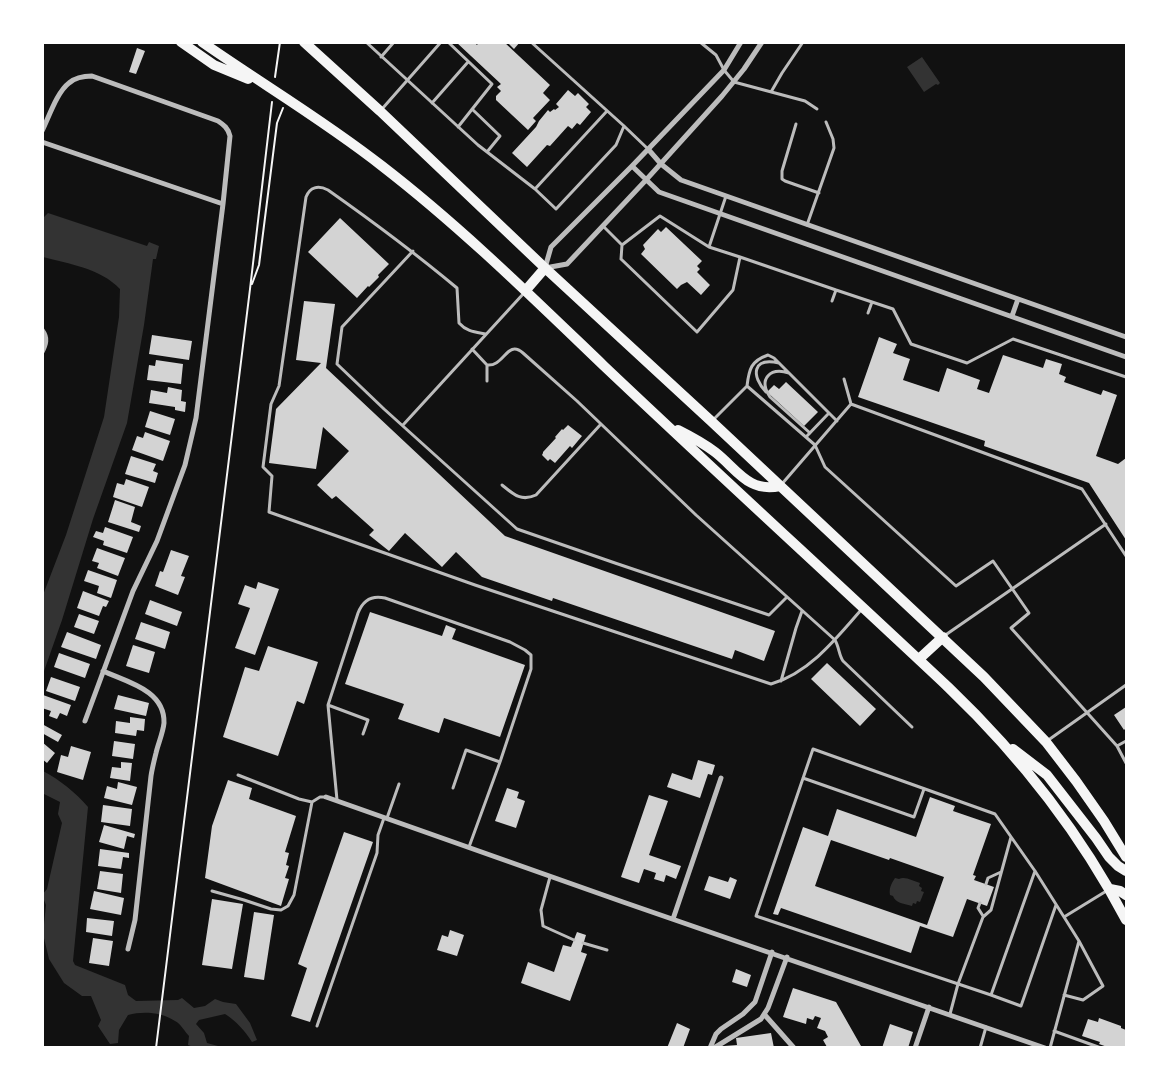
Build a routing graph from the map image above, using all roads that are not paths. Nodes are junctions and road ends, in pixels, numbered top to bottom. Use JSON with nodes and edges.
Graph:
{"nodes":[{"id":1,"x":181,"y":42,"type":"edge"},
{"id":2,"x":202,"y":42,"type":"edge"},
{"id":3,"x":304,"y":42,"type":"edge"},
{"id":4,"x":366,"y":42,"type":"edge"},
{"id":5,"x":394,"y":42,"type":"edge"},
{"id":6,"x":441,"y":42,"type":"edge"},
{"id":7,"x":448,"y":42,"type":"edge"},
{"id":8,"x":531,"y":42,"type":"edge"},
{"id":9,"x":700,"y":42,"type":"edge"},
{"id":10,"x":741,"y":42,"type":"edge"},
{"id":11,"x":762,"y":42,"type":"edge"},
{"id":12,"x":802,"y":42,"type":"edge"},
{"id":13,"x":381,"y":57,"type":"junction"},
{"id":14,"x":468,"y":62,"type":"junction"},
{"id":15,"x":724,"y":70,"type":"junction"},
{"id":16,"x":408,"y":81,"type":"junction"},
{"id":17,"x":734,"y":82,"type":"junction"},
{"id":18,"x":270,"y":87,"type":"junction"},
{"id":19,"x":771,"y":92,"type":"junction"},
{"id":20,"x":432,"y":103,"type":"junction"},
{"id":21,"x":817,"y":108,"type":"dead end"},
{"id":22,"x":472,"y":109,"type":"junction"},
{"id":23,"x":607,"y":111,"type":"junction"},
{"id":24,"x":380,"y":112,"type":"junction"},
{"id":25,"x":826,"y":122,"type":"dead end"},
{"id":26,"x":796,"y":124,"type":"dead end"},
{"id":27,"x":624,"y":126,"type":"junction"},
{"id":28,"x":458,"y":127,"type":"junction"},
{"id":29,"x":42,"y":131,"type":"edge"},
{"id":30,"x":42,"y":142,"type":"edge"},
{"id":31,"x":648,"y":149,"type":"junction"},
{"id":32,"x":487,"y":152,"type":"junction"},
{"id":33,"x":661,"y":164,"type":"junction"},
{"id":34,"x":632,"y":166,"type":"junction"},
{"id":35,"x":646,"y":180,"type":"junction"},
{"id":36,"x":535,"y":189,"type":"junction"},
{"id":37,"x":819,"y":193,"type":"junction"},
{"id":38,"x":726,"y":196,"type":"junction"},
{"id":39,"x":223,"y":204,"type":"junction"},
{"id":40,"x":720,"y":213,"type":"junction"},
{"id":41,"x":807,"y":225,"type":"junction"},
{"id":42,"x":603,"y":226,"type":"junction"},
{"id":43,"x":622,"y":245,"type":"junction"},
{"id":44,"x":710,"y":247,"type":"junction"},
{"id":45,"x":413,"y":251,"type":"junction"},
{"id":46,"x":740,"y":257,"type":"junction"},
{"id":47,"x":545,"y":268,"type":"junction"},
{"id":48,"x":526,"y":290,"type":"junction"},
{"id":49,"x":836,"y":290,"type":"junction"},
{"id":50,"x":1018,"y":299,"type":"junction"},
{"id":51,"x":832,"y":301,"type":"dead end"},
{"id":52,"x":872,"y":302,"type":"junction"},
{"id":53,"x":868,"y":313,"type":"dead end"},
{"id":54,"x":1012,"y":316,"type":"junction"},
{"id":55,"x":42,"y":330,"type":"edge"},
{"id":56,"x":486,"y":334,"type":"junction"},
{"id":57,"x":1126,"y":338,"type":"edge"},
{"id":58,"x":472,"y":349,"type":"junction"},
{"id":59,"x":42,"y":352,"type":"edge"},
{"id":60,"x":1126,"y":357,"type":"edge"},
{"id":61,"x":779,"y":363,"type":"junction"},
{"id":62,"x":487,"y":365,"type":"junction"},
{"id":63,"x":789,"y":373,"type":"junction"},
{"id":64,"x":1126,"y":377,"type":"edge"},
{"id":65,"x":844,"y":379,"type":"dead end"},
{"id":66,"x":487,"y":381,"type":"dead end"},
{"id":67,"x":747,"y":386,"type":"junction"},
{"id":68,"x":770,"y":396,"type":"junction"},
{"id":69,"x":851,"y":404,"type":"junction"},
{"id":70,"x":829,"y":413,"type":"junction"},
{"id":71,"x":711,"y":421,"type":"junction"},
{"id":72,"x":837,"y":421,"type":"junction"},
{"id":73,"x":601,"y":424,"type":"junction"},
{"id":74,"x":666,"y":424,"type":"junction"},
{"id":75,"x":403,"y":425,"type":"junction"},
{"id":76,"x":810,"y":433,"type":"junction"},
{"id":77,"x":806,"y":437,"type":"junction"},
{"id":78,"x":815,"y":445,"type":"junction"},
{"id":79,"x":502,"y":485,"type":"dead end"},
{"id":80,"x":780,"y":486,"type":"junction"},
{"id":81,"x":1106,"y":524,"type":"junction"},
{"id":82,"x":1126,"y":556,"type":"edge"},
{"id":83,"x":1012,"y":589,"type":"junction"},
{"id":84,"x":787,"y":597,"type":"junction"},
{"id":85,"x":863,"y":608,"type":"junction"},
{"id":86,"x":802,"y":610,"type":"junction"},
{"id":87,"x":942,"y":637,"type":"junction"},
{"id":88,"x":835,"y":640,"type":"junction"},
{"id":89,"x":919,"y":659,"type":"junction"},
{"id":90,"x":103,"y":671,"type":"junction"},
{"id":91,"x":781,"y":681,"type":"junction"},
{"id":92,"x":1126,"y":686,"type":"edge"},
{"id":93,"x":328,"y":704,"type":"junction"},
{"id":94,"x":1088,"y":712,"type":"junction"},
{"id":95,"x":85,"y":721,"type":"dead end"},
{"id":96,"x":912,"y":727,"type":"dead end"},
{"id":97,"x":363,"y":734,"type":"dead end"},
{"id":98,"x":996,"y":737,"type":"junction"},
{"id":99,"x":1126,"y":741,"type":"edge"},
{"id":100,"x":1046,"y":742,"type":"junction"},
{"id":101,"x":1117,"y":746,"type":"junction"},
{"id":102,"x":500,"y":762,"type":"junction"},
{"id":103,"x":1126,"y":763,"type":"edge"},
{"id":104,"x":238,"y":775,"type":"dead end"},
{"id":105,"x":721,"y":778,"type":"dead end"},
{"id":106,"x":803,"y":778,"type":"junction"},
{"id":107,"x":399,"y":784,"type":"dead end"},
{"id":108,"x":453,"y":788,"type":"dead end"},
{"id":109,"x":924,"y":789,"type":"junction"},
{"id":110,"x":326,"y":797,"type":"joint"},
{"id":111,"x":337,"y":800,"type":"junction"},
{"id":112,"x":312,"y":802,"type":"junction"},
{"id":113,"x":386,"y":818,"type":"junction"},
{"id":114,"x":1011,"y":837,"type":"junction"},
{"id":115,"x":469,"y":847,"type":"junction"},
{"id":116,"x":1126,"y":857,"type":"edge"},
{"id":117,"x":1035,"y":871,"type":"junction"},
{"id":118,"x":1126,"y":871,"type":"edge"},
{"id":119,"x":1002,"y":872,"type":"junction"},
{"id":120,"x":550,"y":876,"type":"junction"},
{"id":121,"x":986,"y":884,"type":"dead end"},
{"id":122,"x":1110,"y":889,"type":"junction"},
{"id":123,"x":212,"y":891,"type":"dead end"},
{"id":124,"x":1126,"y":895,"type":"edge"},
{"id":125,"x":980,"y":904,"type":"dead end"},
{"id":126,"x":1056,"y":905,"type":"junction"},
{"id":127,"x":983,"y":917,"type":"junction"},
{"id":128,"x":1064,"y":917,"type":"junction"},
{"id":129,"x":674,"y":919,"type":"junction"},
{"id":130,"x":1126,"y":920,"type":"edge"},
{"id":131,"x":574,"y":940,"type":"dead end"},
{"id":132,"x":1079,"y":941,"type":"junction"},
{"id":133,"x":583,"y":944,"type":"dead end"},
{"id":134,"x":128,"y":949,"type":"dead end"},
{"id":135,"x":607,"y":950,"type":"dead end"},
{"id":136,"x":772,"y":952,"type":"junction"},
{"id":137,"x":787,"y":958,"type":"junction"},
{"id":138,"x":958,"y":984,"type":"junction"},
{"id":139,"x":991,"y":995,"type":"junction"},
{"id":140,"x":1064,"y":995,"type":"junction"},
{"id":141,"x":929,"y":1007,"type":"junction"},
{"id":142,"x":764,"y":1014,"type":"junction"},
{"id":143,"x":950,"y":1014,"type":"junction"},
{"id":144,"x":317,"y":1026,"type":"dead end"},
{"id":145,"x":986,"y":1027,"type":"junction"},
{"id":146,"x":1054,"y":1031,"type":"junction"},
{"id":147,"x":1033,"y":1046,"type":"edge"},
{"id":148,"x":710,"y":1048,"type":"edge"},
{"id":149,"x":714,"y":1048,"type":"edge"},
{"id":150,"x":794,"y":1048,"type":"edge"},
{"id":151,"x":915,"y":1048,"type":"edge"},
{"id":152,"x":980,"y":1048,"type":"edge"},
{"id":153,"x":1045,"y":1048,"type":"edge"},
{"id":154,"x":1050,"y":1048,"type":"edge"},
{"id":155,"x":1101,"y":1048,"type":"edge"}],
"edges":[{"from":1,"to":18,"type":"main road"},
{"from":2,"to":18,"type":"main road"},
{"from":3,"to":24,"type":"main road"},
{"from":4,"to":13,"type":"lane"},
{"from":5,"to":13,"type":"lane"},
{"from":6,"to":16,"type":"lane"},
{"from":7,"to":14,"type":"lane"},
{"from":8,"to":23,"type":"lane"},
{"from":9,"to":15,"type":"lane"},
{"from":10,"to":15,"type":"street"},
{"from":11,"to":17,"type":"street"},
{"from":12,"to":19,"type":"lane"},
{"from":13,"to":16,"type":"lane"},
{"from":14,"to":20,"type":"lane"},
{"from":14,"to":22,"type":"lane"},
{"from":15,"to":17,"type":"lane"},
{"from":15,"to":31,"type":"street"},
{"from":16,"to":20,"type":"lane"},
{"from":16,"to":24,"type":"lane"},
{"from":17,"to":19,"type":"lane"},
{"from":17,"to":33,"type":"street"},
{"from":18,"to":48,"type":"main road"},
{"from":19,"to":21,"type":"lane"},
{"from":20,"to":28,"type":"lane"},
{"from":22,"to":28,"type":"lane"},
{"from":22,"to":32,"type":"lane"},
{"from":23,"to":27,"type":"lane"},
{"from":23,"to":36,"type":"lane"},
{"from":24,"to":47,"type":"main road"},
{"from":25,"to":37,"type":"lane"},
{"from":26,"to":37,"type":"lane"},
{"from":27,"to":31,"type":"lane"},
{"from":27,"to":36,"type":"lane"},
{"from":28,"to":32,"type":"lane"},
{"from":29,"to":39,"type":"street"},
{"from":30,"to":39,"type":"street"},
{"from":31,"to":33,"type":"street"},
{"from":31,"to":34,"type":"street"},
{"from":32,"to":36,"type":"lane"},
{"from":33,"to":35,"type":"street"},
{"from":33,"to":38,"type":"street"},
{"from":34,"to":35,"type":"street"},
{"from":34,"to":47,"type":"street"},
{"from":35,"to":40,"type":"street"},
{"from":35,"to":42,"type":"street"},
{"from":37,"to":41,"type":"lane"},
{"from":38,"to":40,"type":"lane"},
{"from":38,"to":41,"type":"street"},
{"from":39,"to":90,"type":"street"},
{"from":40,"to":44,"type":"lane"},
{"from":40,"to":54,"type":"street"},
{"from":41,"to":50,"type":"street"},
{"from":42,"to":43,"type":"lane"},
{"from":42,"to":47,"type":"street"},
{"from":43,"to":44,"type":"lane"},
{"from":43,"to":46,"type":"lane"},
{"from":44,"to":46,"type":"lane"},
{"from":45,"to":56,"type":"lane"},
{"from":45,"to":75,"type":"lane"},
{"from":45,"to":91,"type":"lane"},
{"from":46,"to":49,"type":"lane"},
{"from":47,"to":48,"type":"main road"},
{"from":47,"to":71,"type":"main road"},
{"from":48,"to":56,"type":"lane"},
{"from":48,"to":74,"type":"main road"},
{"from":49,"to":51,"type":"lane"},
{"from":49,"to":52,"type":"lane"},
{"from":50,"to":54,"type":"street"},
{"from":50,"to":57,"type":"street"},
{"from":52,"to":53,"type":"lane"},
{"from":52,"to":64,"type":"lane"},
{"from":54,"to":60,"type":"street"},
{"from":55,"to":59,"type":"street"},
{"from":56,"to":58,"type":"lane"},
{"from":58,"to":62,"type":"lane"},
{"from":58,"to":75,"type":"lane"},
{"from":61,"to":63,"type":"lane"},
{"from":61,"to":67,"type":"lane"},
{"from":61,"to":68,"type":"lane"},
{"from":62,"to":66,"type":"lane"},
{"from":62,"to":73,"type":"lane"},
{"from":63,"to":68,"type":"lane"},
{"from":63,"to":70,"type":"lane"},
{"from":65,"to":69,"type":"lane"},
{"from":67,"to":71,"type":"lane"},
{"from":67,"to":77,"type":"lane"},
{"from":68,"to":76,"type":"lane"},
{"from":69,"to":72,"type":"lane"},
{"from":69,"to":81,"type":"lane"},
{"from":70,"to":72,"type":"lane"},
{"from":70,"to":76,"type":"lane"},
{"from":71,"to":80,"type":"main road"},
{"from":72,"to":78,"type":"lane"},
{"from":73,"to":79,"type":"lane"},
{"from":73,"to":84,"type":"lane"},
{"from":74,"to":80,"type":"main road"},
{"from":74,"to":85,"type":"main road"},
{"from":75,"to":84,"type":"lane"},
{"from":76,"to":77,"type":"lane"},
{"from":77,"to":78,"type":"lane"},
{"from":78,"to":80,"type":"lane"},
{"from":78,"to":83,"type":"lane"},
{"from":80,"to":87,"type":"main road"},
{"from":81,"to":82,"type":"lane"},
{"from":81,"to":83,"type":"lane"},
{"from":83,"to":87,"type":"lane"},
{"from":83,"to":94,"type":"lane"},
{"from":84,"to":86,"type":"lane"},
{"from":85,"to":88,"type":"lane"},
{"from":85,"to":89,"type":"main road"},
{"from":86,"to":88,"type":"lane"},
{"from":86,"to":91,"type":"lane"},
{"from":87,"to":89,"type":"main road"},
{"from":87,"to":100,"type":"main road"},
{"from":88,"to":91,"type":"lane"},
{"from":88,"to":96,"type":"lane"},
{"from":89,"to":98,"type":"main road"},
{"from":90,"to":95,"type":"street"},
{"from":90,"to":134,"type":"street"},
{"from":92,"to":94,"type":"lane"},
{"from":93,"to":97,"type":"lane"},
{"from":93,"to":102,"type":"lane"},
{"from":93,"to":111,"type":"lane"},
{"from":94,"to":100,"type":"lane"},
{"from":94,"to":101,"type":"lane"},
{"from":98,"to":118,"type":"main road"},
{"from":98,"to":122,"type":"main road"},
{"from":99,"to":101,"type":"lane"},
{"from":100,"to":116,"type":"main road"},
{"from":101,"to":103,"type":"lane"},
{"from":102,"to":108,"type":"lane"},
{"from":102,"to":115,"type":"lane"},
{"from":104,"to":112,"type":"lane"},
{"from":105,"to":129,"type":"street"},
{"from":106,"to":109,"type":"lane"},
{"from":106,"to":109,"type":"lane"},
{"from":106,"to":138,"type":"lane"},
{"from":107,"to":113,"type":"lane"},
{"from":109,"to":114,"type":"lane"},
{"from":110,"to":111,"type":"street"},
{"from":110,"to":112,"type":"lane"},
{"from":111,"to":113,"type":"street"},
{"from":112,"to":123,"type":"lane"},
{"from":113,"to":115,"type":"street"},
{"from":113,"to":144,"type":"lane"},
{"from":114,"to":117,"type":"lane"},
{"from":114,"to":119,"type":"lane"},
{"from":115,"to":120,"type":"street"},
{"from":117,"to":126,"type":"lane"},
{"from":117,"to":139,"type":"lane"},
{"from":119,"to":121,"type":"lane"},
{"from":119,"to":127,"type":"lane"},
{"from":120,"to":129,"type":"street"},
{"from":120,"to":131,"type":"lane"},
{"from":122,"to":124,"type":"main road"},
{"from":122,"to":128,"type":"lane"},
{"from":122,"to":130,"type":"main road"},
{"from":125,"to":127,"type":"lane"},
{"from":126,"to":128,"type":"lane"},
{"from":126,"to":139,"type":"lane"},
{"from":127,"to":138,"type":"lane"},
{"from":128,"to":132,"type":"lane"},
{"from":129,"to":136,"type":"street"},
{"from":132,"to":140,"type":"lane"},
{"from":132,"to":140,"type":"lane"},
{"from":133,"to":135,"type":"lane"},
{"from":136,"to":137,"type":"street"},
{"from":136,"to":148,"type":"street"},
{"from":137,"to":141,"type":"street"},
{"from":137,"to":142,"type":"street"},
{"from":138,"to":139,"type":"lane"},
{"from":138,"to":143,"type":"lane"},
{"from":140,"to":146,"type":"lane"},
{"from":141,"to":143,"type":"street"},
{"from":141,"to":151,"type":"street"},
{"from":142,"to":149,"type":"street"},
{"from":142,"to":150,"type":"street"},
{"from":143,"to":145,"type":"street"},
{"from":145,"to":147,"type":"street"},
{"from":145,"to":152,"type":"lane"},
{"from":146,"to":154,"type":"lane"},
{"from":146,"to":155,"type":"lane"},
{"from":147,"to":153,"type":"street"}]}
